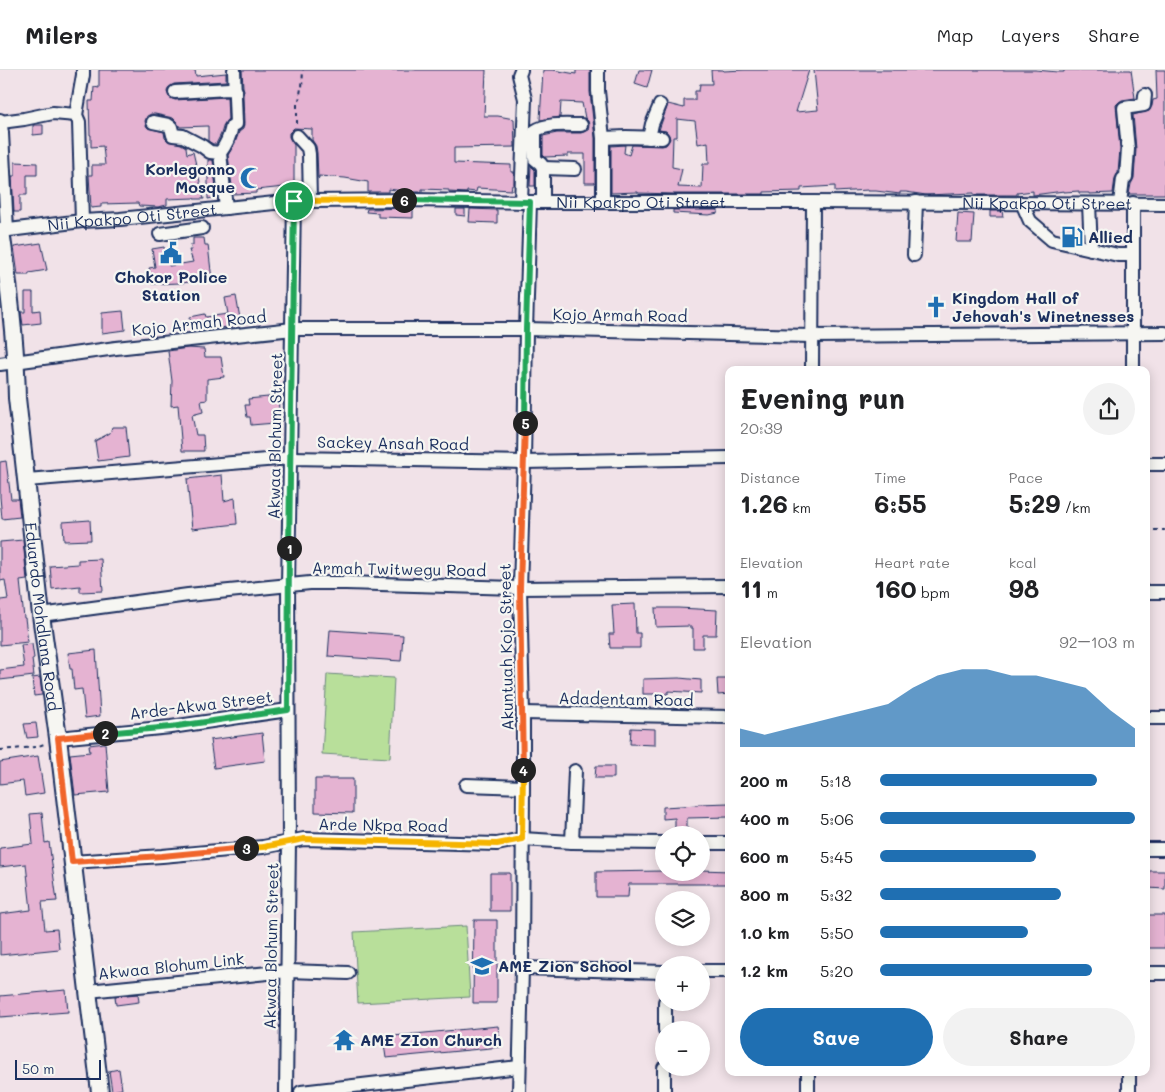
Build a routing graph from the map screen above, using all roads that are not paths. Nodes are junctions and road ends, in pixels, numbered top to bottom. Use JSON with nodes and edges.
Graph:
{"nodes":[{"id":1,"x":83,"y":70,"type":"edge"},
{"id":2,"x":234,"y":70,"type":"edge"},
{"id":3,"x":521,"y":70,"type":"edge"},
{"id":4,"x":598,"y":70,"type":"edge"},
{"id":5,"x":236,"y":91,"type":"junction"},
{"id":6,"x":175,"y":92,"type":"dead end"},
{"id":7,"x":1145,"y":95,"type":"dead end"},
{"id":8,"x":660,"y":105,"type":"dead end"},
{"id":9,"x":76,"y":115,"type":"junction"},
{"id":10,"x":0,"y":121,"type":"edge"},
{"id":11,"x":153,"y":122,"type":"dead end"},
{"id":12,"x":581,"y":125,"type":"dead end"},
{"id":13,"x":297,"y":136,"type":"road end"},
{"id":14,"x":603,"y":138,"type":"junction"},
{"id":15,"x":649,"y":138,"type":"junction"},
{"id":16,"x":662,"y":138,"type":"dead end"},
{"id":17,"x":220,"y":153,"type":"junction"},
{"id":18,"x":543,"y":168,"type":"junction"},
{"id":19,"x":575,"y":169,"type":"dead end"},
{"id":20,"x":294,"y":201,"type":"junction"},
{"id":21,"x":310,"y":201,"type":"junction"},
{"id":22,"x":531,"y":202,"type":"junction"},
{"id":23,"x":603,"y":202,"type":"junction"},
{"id":24,"x":813,"y":202,"type":"junction"},
{"id":25,"x":916,"y":202,"type":"junction"},
{"id":26,"x":1022,"y":203,"type":"junction"},
{"id":27,"x":1120,"y":203,"type":"junction"},
{"id":28,"x":1133,"y":203,"type":"junction"},
{"id":29,"x":1089,"y":204,"type":"junction"},
{"id":30,"x":1165,"y":204,"type":"edge"},
{"id":31,"x":226,"y":208,"type":"junction"},
{"id":32,"x":170,"y":213,"type":"junction"},
{"id":33,"x":82,"y":222,"type":"junction"},
{"id":34,"x":202,"y":228,"type":"dead end"},
{"id":35,"x":3,"y":230,"type":"edge"},
{"id":36,"x":173,"y":232,"type":"junction"},
{"id":37,"x":160,"y":234,"type":"dead end"},
{"id":38,"x":1091,"y":249,"type":"junction"},
{"id":39,"x":914,"y":255,"type":"dead end"},
{"id":40,"x":1133,"y":255,"type":"junction"},
{"id":41,"x":293,"y":329,"type":"junction"},
{"id":42,"x":526,"y":329,"type":"junction"},
{"id":43,"x":1133,"y":333,"type":"junction"},
{"id":44,"x":1165,"y":333,"type":"edge"},
{"id":45,"x":811,"y":336,"type":"junction"},
{"id":46,"x":8,"y":363,"type":"edge"},
{"id":47,"x":812,"y":366,"type":"edge"},
{"id":48,"x":1133,"y":366,"type":"edge"},
{"id":49,"x":291,"y":458,"type":"junction"},
{"id":50,"x":725,"y":458,"type":"edge"},
{"id":51,"x":524,"y":462,"type":"junction"},
{"id":52,"x":1150,"y":464,"type":"edge"},
{"id":53,"x":1165,"y":464,"type":"edge"},
{"id":54,"x":27,"y":480,"type":"junction"},
{"id":55,"x":288,"y":586,"type":"junction"},
{"id":56,"x":725,"y":586,"type":"edge"},
{"id":57,"x":520,"y":588,"type":"junction"},
{"id":58,"x":1150,"y":592,"type":"edge"},
{"id":59,"x":1165,"y":592,"type":"edge"},
{"id":60,"x":41,"y":615,"type":"junction"},
{"id":61,"x":288,"y":710,"type":"junction"},
{"id":62,"x":523,"y":713,"type":"junction"},
{"id":63,"x":725,"y":717,"type":"edge"},
{"id":64,"x":1150,"y":718,"type":"edge"},
{"id":65,"x":1165,"y":718,"type":"edge"},
{"id":66,"x":58,"y":738,"type":"junction"},
{"id":67,"x":575,"y":771,"type":"dead end"},
{"id":68,"x":466,"y":785,"type":"dead end"},
{"id":69,"x":523,"y":787,"type":"junction"},
{"id":70,"x":522,"y":839,"type":"junction"},
{"id":71,"x":289,"y":842,"type":"junction"},
{"id":72,"x":572,"y":842,"type":"junction"},
{"id":73,"x":655,"y":843,"type":"edge"},
{"id":74,"x":710,"y":843,"type":"edge"},
{"id":75,"x":725,"y":843,"type":"edge"},
{"id":76,"x":1150,"y":849,"type":"edge"},
{"id":77,"x":1165,"y":849,"type":"edge"},
{"id":78,"x":72,"y":862,"type":"junction"},
{"id":79,"x":522,"y":968,"type":"junction"},
{"id":80,"x":288,"y":971,"type":"junction"},
{"id":81,"x":710,"y":971,"type":"edge"},
{"id":82,"x":725,"y":971,"type":"edge"},
{"id":83,"x":655,"y":972,"type":"edge"},
{"id":84,"x":348,"y":973,"type":"dead end"},
{"id":85,"x":1150,"y":973,"type":"edge"},
{"id":86,"x":1165,"y":973,"type":"edge"},
{"id":87,"x":88,"y":991,"type":"junction"},
{"id":88,"x":519,"y":1067,"type":"junction"},
{"id":89,"x":664,"y":1076,"type":"edge"},
{"id":90,"x":808,"y":1076,"type":"edge"},
{"id":91,"x":1129,"y":1076,"type":"edge"},
{"id":92,"x":100,"y":1092,"type":"edge"},
{"id":93,"x":286,"y":1092,"type":"edge"},
{"id":94,"x":302,"y":1092,"type":"edge"},
{"id":95,"x":518,"y":1092,"type":"edge"},
{"id":96,"x":664,"y":1092,"type":"edge"},
{"id":97,"x":808,"y":1092,"type":"edge"},
{"id":98,"x":1128,"y":1092,"type":"edge"}],
"edges":[{"from":1,"to":9,"type":"street"},
{"from":2,"to":5,"type":"street"},
{"from":3,"to":22,"type":"street"},
{"from":4,"to":14,"type":"street"},
{"from":5,"to":6,"type":"street"},
{"from":5,"to":17,"type":"street"},
{"from":7,"to":27,"type":"street"},
{"from":8,"to":15,"type":"street"},
{"from":9,"to":10,"type":"street"},
{"from":9,"to":33,"type":"street"},
{"from":10,"to":35,"type":"street"},
{"from":11,"to":17,"type":"street"},
{"from":12,"to":18,"type":"street"},
{"from":13,"to":21,"type":"street"},
{"from":14,"to":15,"type":"street"},
{"from":14,"to":23,"type":"street"},
{"from":15,"to":16,"type":"street"},
{"from":17,"to":31,"type":"street"},
{"from":18,"to":19,"type":"street"},
{"from":18,"to":22,"type":"street"},
{"from":20,"to":21,"type":"street","name":"Nii Kpakpo Oti Street"},
{"from":20,"to":31,"type":"street","name":"Nii Kpakpo Oti Street"},
{"from":20,"to":41,"type":"street","name":"Akwaa Blohum Street"},
{"from":21,"to":22,"type":"street","name":"Nii Kpakpo Oti Street"},
{"from":22,"to":23,"type":"street","name":"Nii Kpakpo Oti Street"},
{"from":22,"to":42,"type":"street","name":"Akuntuah Kojo Street"},
{"from":23,"to":24,"type":"street","name":"Nii Kpakpo Oti Street"},
{"from":24,"to":25,"type":"street","name":"Nii Kpakpo Oti Street"},
{"from":24,"to":45,"type":"street"},
{"from":25,"to":26,"type":"street","name":"Nii Kpakpo Oti Street"},
{"from":25,"to":39,"type":"street"},
{"from":26,"to":29,"type":"street","name":"Nii Kpakpo Oti Street"},
{"from":26,"to":38,"type":"street"},
{"from":27,"to":28,"type":"street","name":"Nii Kpakpo Oti Street"},
{"from":27,"to":29,"type":"street","name":"Nii Kpakpo Oti Street"},
{"from":28,"to":30,"type":"street","name":"Nii Kpakpo Oti Street"},
{"from":28,"to":40,"type":"street"},
{"from":29,"to":38,"type":"street"},
{"from":31,"to":32,"type":"street","name":"Nii Kpakpo Oti Street"},
{"from":32,"to":33,"type":"street","name":"Nii Kpakpo Oti Street"},
{"from":32,"to":36,"type":"street"},
{"from":33,"to":35,"type":"street","name":"Nii Kpakpo Oti Street"},
{"from":34,"to":36,"type":"street"},
{"from":35,"to":46,"type":"main road","name":"Eduardo Mohdlana Road"},
{"from":36,"to":37,"type":"street"},
{"from":38,"to":40,"type":"street"},
{"from":40,"to":43,"type":"street"},
{"from":41,"to":42,"type":"street","name":"Kojo Armah Road"},
{"from":41,"to":46,"type":"street","name":"Kojo Armah Road"},
{"from":41,"to":49,"type":"street","name":"Akwaa Blohum Street"},
{"from":42,"to":45,"type":"street","name":"Kojo Armah Road"},
{"from":42,"to":51,"type":"street","name":"Akuntuah Kojo Street"},
{"from":43,"to":44,"type":"street","name":"Kojo Armah Road"},
{"from":43,"to":45,"type":"street","name":"Kojo Armah Road"},
{"from":43,"to":48,"type":"street"},
{"from":45,"to":47,"type":"street"},
{"from":46,"to":54,"type":"main road","name":"Eduardo Mohdlana Road"},
{"from":49,"to":51,"type":"street","name":"Sackey Ansah Road"},
{"from":49,"to":54,"type":"street","name":"Sackey Ansah Road"},
{"from":49,"to":55,"type":"street","name":"Akwaa Blohum Street"},
{"from":50,"to":51,"type":"street","name":"Sackey Ansah Road"},
{"from":51,"to":57,"type":"street","name":"Akuntuah Kojo Street"},
{"from":52,"to":53,"type":"street"},
{"from":54,"to":60,"type":"main road","name":"Eduardo Mohdlana Road"},
{"from":55,"to":57,"type":"street","name":"Armah Twitwegu Road"},
{"from":55,"to":60,"type":"street","name":"Armah Twitwegu Road"},
{"from":55,"to":61,"type":"street","name":"Akwaa Blohum Street"},
{"from":56,"to":57,"type":"street","name":"Armah Twitwegu Road"},
{"from":57,"to":62,"type":"street","name":"Akuntuah Kojo Street"},
{"from":58,"to":59,"type":"street"},
{"from":60,"to":66,"type":"main road","name":"Eduardo Mohdlana Road"},
{"from":61,"to":66,"type":"street","name":"Arde-Akwa Street"},
{"from":61,"to":71,"type":"street","name":"Akwaa Blohum Street"},
{"from":62,"to":63,"type":"street","name":"Adadentam Road"},
{"from":62,"to":69,"type":"street","name":"Akuntuah Kojo Street"},
{"from":64,"to":65,"type":"street"},
{"from":66,"to":78,"type":"main road","name":"Eduardo Mohdlana Road"},
{"from":67,"to":72,"type":"street"},
{"from":68,"to":69,"type":"street"},
{"from":69,"to":70,"type":"street","name":"Akuntuah Kojo Street"},
{"from":70,"to":71,"type":"street","name":"Arde Nkpa Road"},
{"from":70,"to":72,"type":"street","name":"Arde Nkpa Road"},
{"from":70,"to":79,"type":"street","name":"Akuntuah Kojo Street"},
{"from":71,"to":78,"type":"street","name":"Arde Nkpa Road"},
{"from":71,"to":80,"type":"street","name":"Akwaa Blohum Street"},
{"from":72,"to":73,"type":"street","name":"Arde Nkpa Road"},
{"from":74,"to":75,"type":"street"},
{"from":76,"to":77,"type":"street"},
{"from":78,"to":87,"type":"main road","name":"Eduardo Mohdlana Road"},
{"from":79,"to":83,"type":"street"},
{"from":79,"to":88,"type":"street","name":"Akuntuah Kojo Street"},
{"from":80,"to":84,"type":"street","name":"Akwaa Blohum Link"},
{"from":80,"to":87,"type":"street","name":"Akwaa Blohum Link"},
{"from":80,"to":93,"type":"street","name":"Akwaa Blohum Street"},
{"from":81,"to":82,"type":"street"},
{"from":85,"to":86,"type":"street"},
{"from":87,"to":92,"type":"main road","name":"Eduardo Mohdlana Road"},
{"from":88,"to":94,"type":"street"},
{"from":88,"to":95,"type":"street","name":"Akuntuah Kojo Street"},
{"from":89,"to":96,"type":"street"},
{"from":90,"to":97,"type":"street"},
{"from":91,"to":98,"type":"street"}]}
